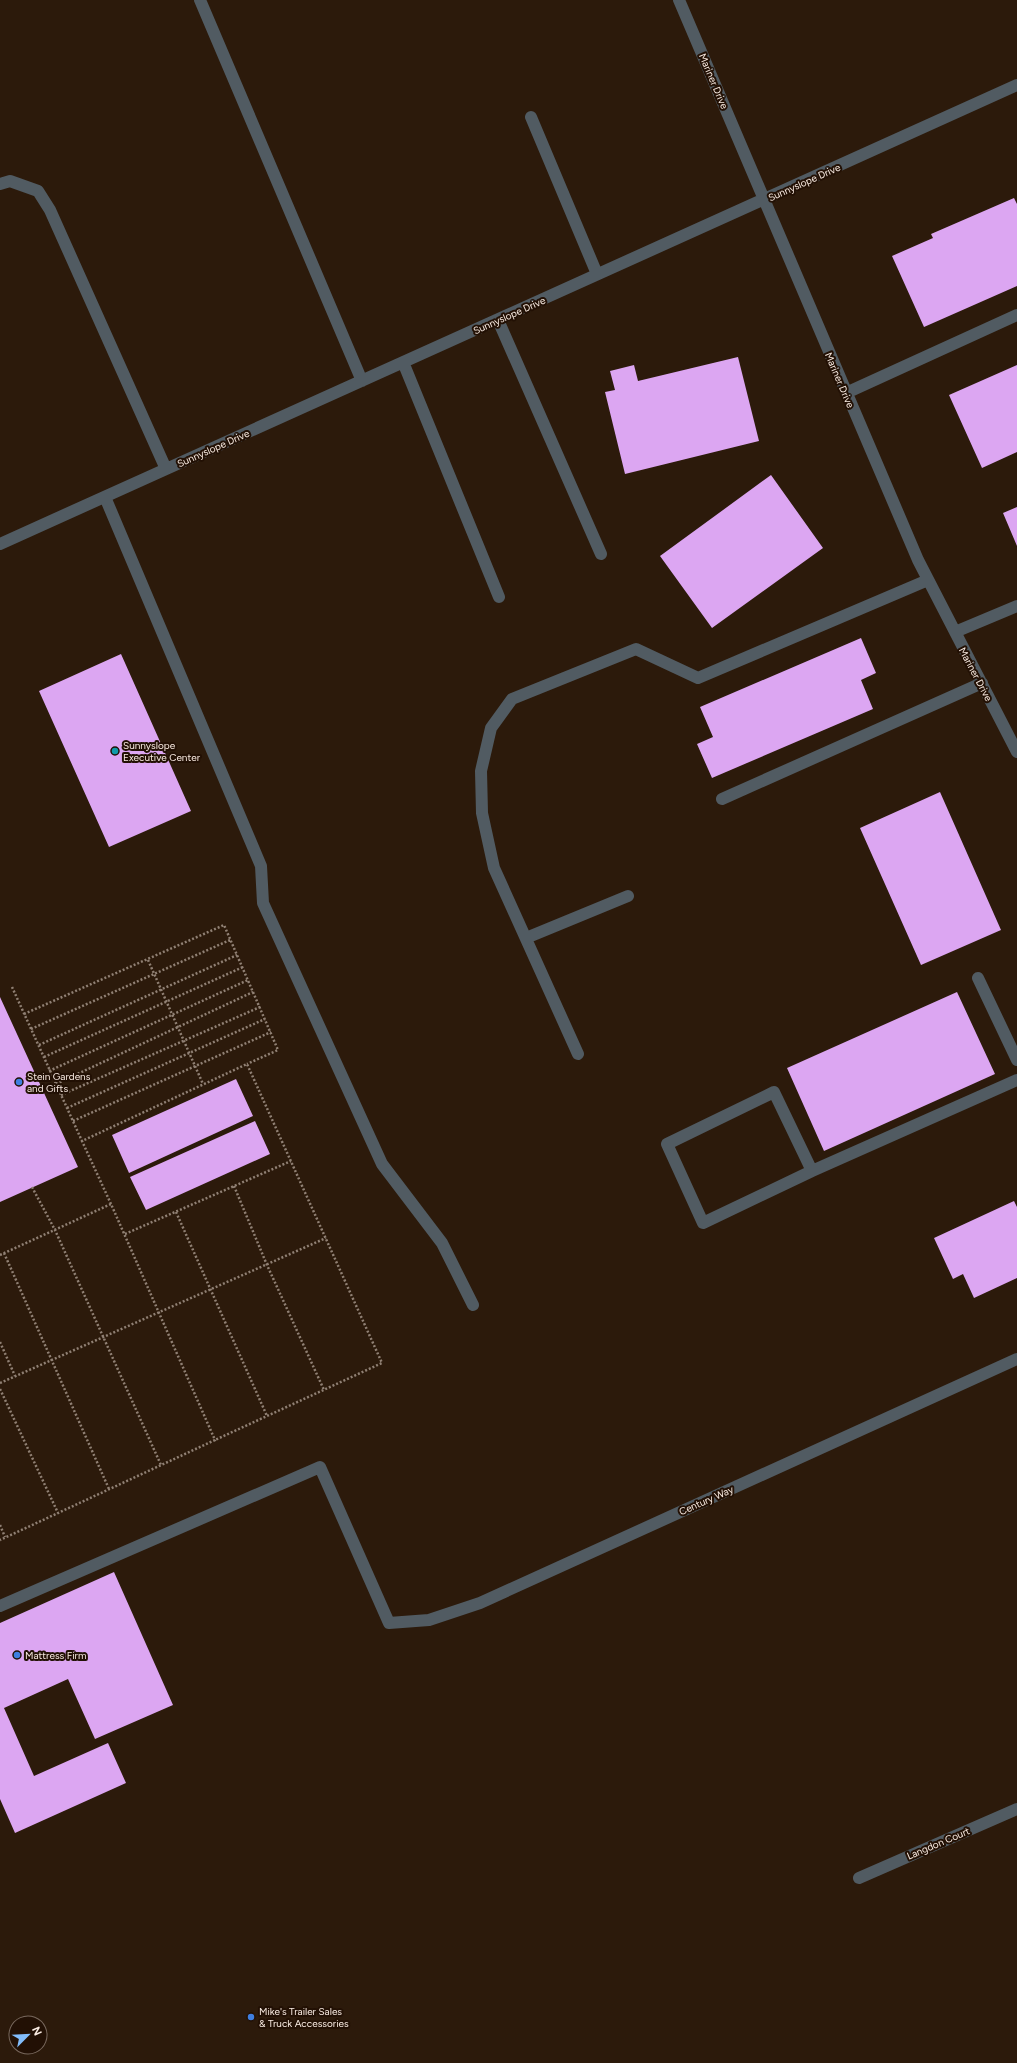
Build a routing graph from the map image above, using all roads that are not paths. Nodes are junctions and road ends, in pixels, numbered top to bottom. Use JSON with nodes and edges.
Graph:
{"nodes":[{"id":1,"x":200,"y":0,"type":"edge"},
{"id":2,"x":679,"y":0,"type":"edge"},
{"id":3,"x":1017,"y":85,"type":"edge"},
{"id":4,"x":531,"y":117,"type":"dead end"},
{"id":5,"x":0,"y":184,"type":"edge"},
{"id":6,"x":764,"y":200,"type":"junction"},
{"id":7,"x":597,"y":274,"type":"junction"},
{"id":8,"x":1017,"y":315,"type":"edge"},
{"id":9,"x":498,"y":320,"type":"junction"},
{"id":10,"x":403,"y":362,"type":"junction"},
{"id":11,"x":362,"y":381,"type":"junction"},
{"id":12,"x":846,"y":393,"type":"junction"},
{"id":13,"x":166,"y":469,"type":"junction"},
{"id":14,"x":104,"y":497,"type":"junction"},
{"id":15,"x":0,"y":544,"type":"edge"},
{"id":16,"x":601,"y":554,"type":"dead end"},
{"id":17,"x":928,"y":580,"type":"junction"},
{"id":18,"x":499,"y":597,"type":"dead end"},
{"id":19,"x":1017,"y":606,"type":"edge"},
{"id":20,"x":955,"y":632,"type":"junction"},
{"id":21,"x":982,"y":683,"type":"junction"},
{"id":22,"x":1017,"y":752,"type":"edge"},
{"id":23,"x":722,"y":799,"type":"dead end"},
{"id":24,"x":628,"y":896,"type":"dead end"},
{"id":25,"x":526,"y":938,"type":"junction"},
{"id":26,"x":978,"y":978,"type":"dead end"},
{"id":27,"x":578,"y":1054,"type":"dead end"},
{"id":28,"x":1017,"y":1060,"type":"edge"},
{"id":29,"x":1017,"y":1080,"type":"edge"},
{"id":30,"x":812,"y":1171,"type":"junction"},
{"id":31,"x":473,"y":1305,"type":"dead end"},
{"id":32,"x":1017,"y":1359,"type":"edge"},
{"id":33,"x":0,"y":1606,"type":"edge"},
{"id":34,"x":1017,"y":1809,"type":"edge"},
{"id":35,"x":859,"y":1878,"type":"dead end"}],
"edges":[{"from":1,"to":11,"type":"street"},
{"from":2,"to":6,"type":"street","name":"Mariner Drive"},
{"from":3,"to":6,"type":"street","name":"Sunnyslope Drive"},
{"from":4,"to":7,"type":"street"},
{"from":5,"to":13,"type":"street"},
{"from":6,"to":7,"type":"street","name":"Sunnyslope Drive"},
{"from":6,"to":12,"type":"street","name":"Mariner Drive"},
{"from":7,"to":9,"type":"street","name":"Sunnyslope Drive"},
{"from":8,"to":12,"type":"street"},
{"from":9,"to":10,"type":"street","name":"Sunnyslope Drive"},
{"from":9,"to":16,"type":"street"},
{"from":10,"to":11,"type":"street","name":"Sunnyslope Drive"},
{"from":10,"to":18,"type":"street"},
{"from":11,"to":13,"type":"street","name":"Sunnyslope Drive"},
{"from":12,"to":17,"type":"street","name":"Mariner Drive"},
{"from":13,"to":14,"type":"street","name":"Sunnyslope Drive"},
{"from":14,"to":15,"type":"street","name":"Sunnyslope Drive"},
{"from":14,"to":31,"type":"street"},
{"from":17,"to":20,"type":"street","name":"Mariner Drive"},
{"from":17,"to":25,"type":"street"},
{"from":19,"to":20,"type":"street"},
{"from":20,"to":21,"type":"street","name":"Mariner Drive"},
{"from":21,"to":22,"type":"street","name":"Mariner Drive"},
{"from":21,"to":23,"type":"street"},
{"from":24,"to":25,"type":"street"},
{"from":25,"to":27,"type":"street"},
{"from":26,"to":28,"type":"street"},
{"from":29,"to":30,"type":"street"},
{"from":30,"to":30,"type":"street"},
{"from":32,"to":33,"type":"street","name":"Century Way"},
{"from":34,"to":35,"type":"street","name":"Langdon Court"}]}
